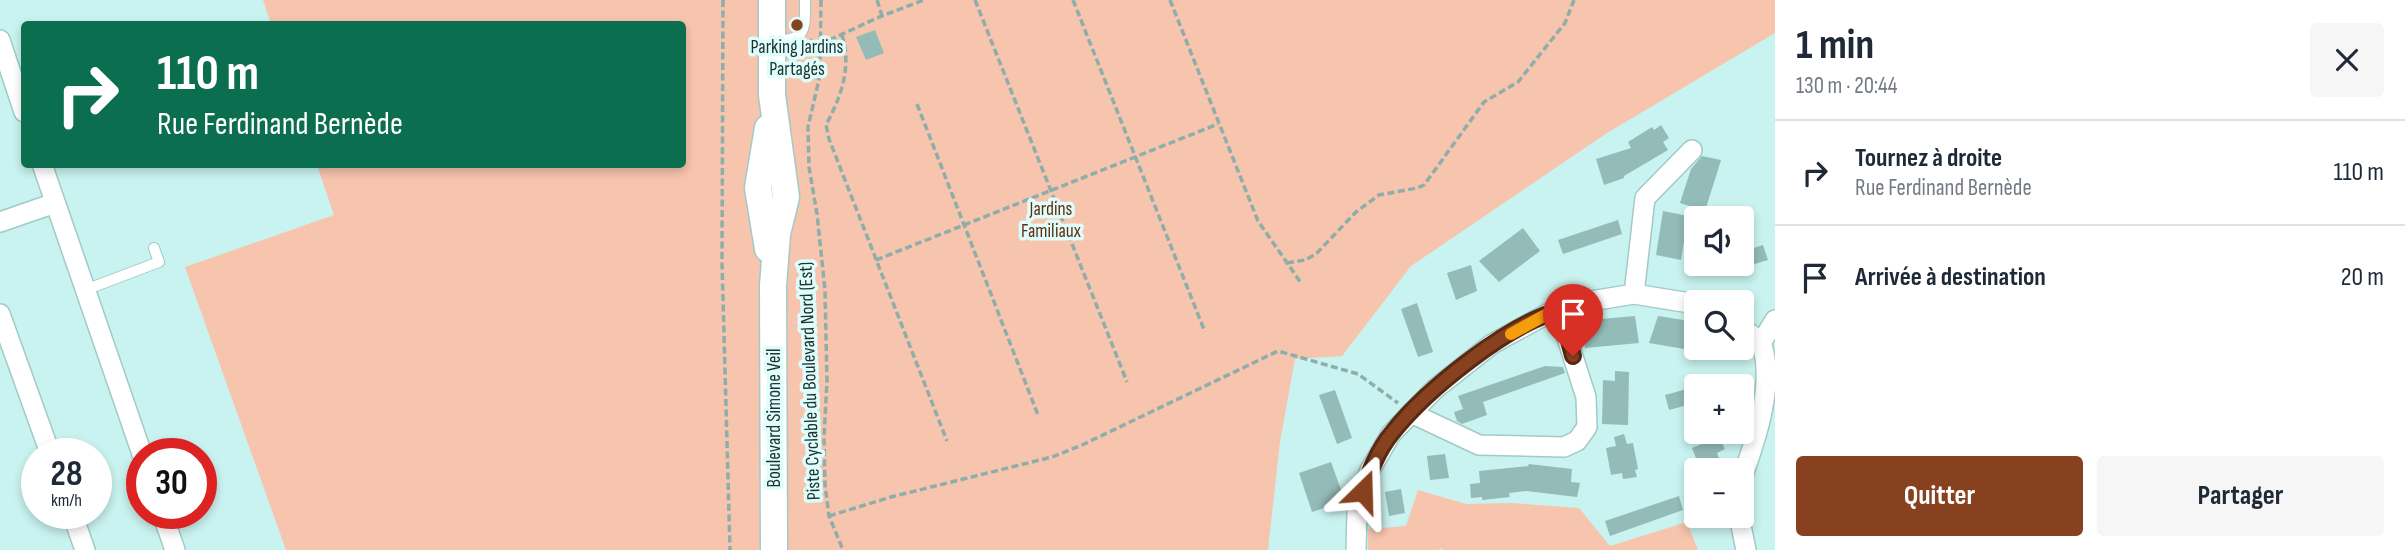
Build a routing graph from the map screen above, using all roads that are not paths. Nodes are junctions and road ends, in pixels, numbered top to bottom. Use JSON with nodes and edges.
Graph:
{"nodes":[{"id":1,"x":772,"y":0,"type":"edge"},
{"id":2,"x":805,"y":0,"type":"edge"},
{"id":3,"x":0,"y":40,"type":"edge"},
{"id":4,"x":772,"y":41,"type":"junction"},
{"id":5,"x":21,"y":103,"type":"edge"},
{"id":6,"x":1692,"y":150,"type":"dead end"},
{"id":7,"x":43,"y":168,"type":"edge"},
{"id":8,"x":55,"y":203,"type":"junction"},
{"id":9,"x":0,"y":222,"type":"edge"},
{"id":10,"x":154,"y":248,"type":"dead end"},
{"id":11,"x":85,"y":290,"type":"junction"},
{"id":12,"x":1634,"y":294,"type":"junction"},
{"id":13,"x":1684,"y":302,"type":"edge"},
{"id":14,"x":1561,"y":310,"type":"junction"},
{"id":15,"x":0,"y":314,"type":"edge"},
{"id":16,"x":1775,"y":320,"type":"edge"},
{"id":17,"x":1754,"y":337,"type":"edge"},
{"id":18,"x":1761,"y":343,"type":"junction"},
{"id":19,"x":1411,"y":413,"type":"junction"},
{"id":20,"x":45,"y":438,"type":"edge"},
{"id":21,"x":137,"y":438,"type":"edge"},
{"id":22,"x":1749,"y":458,"type":"edge"},
{"id":23,"x":1741,"y":528,"type":"edge"},
{"id":24,"x":78,"y":529,"type":"edge"},
{"id":25,"x":168,"y":529,"type":"edge"},
{"id":26,"x":85,"y":550,"type":"edge"},
{"id":27,"x":175,"y":550,"type":"edge"},
{"id":28,"x":774,"y":550,"type":"edge"},
{"id":29,"x":1356,"y":550,"type":"edge"},
{"id":30,"x":1746,"y":550,"type":"edge"}],
"edges":[{"from":1,"to":4,"type":"main road","name":"Boulevard Simone Veil"},
{"from":2,"to":4,"type":"lane"},
{"from":3,"to":5,"type":"street"},
{"from":4,"to":28,"type":"main road","name":"Boulevard Simone Veil"},
{"from":6,"to":12,"type":"street"},
{"from":7,"to":8,"type":"street"},
{"from":8,"to":9,"type":"street"},
{"from":8,"to":11,"type":"street"},
{"from":10,"to":11,"type":"lane"},
{"from":11,"to":21,"type":"street"},
{"from":12,"to":13,"type":"street"},
{"from":12,"to":14,"type":"street"},
{"from":14,"to":19,"type":"street"},
{"from":14,"to":19,"type":"street"},
{"from":15,"to":20,"type":"street"},
{"from":16,"to":18,"type":"street"},
{"from":17,"to":18,"type":"street"},
{"from":18,"to":22,"type":"street"},
{"from":19,"to":29,"type":"street"},
{"from":23,"to":30,"type":"street"},
{"from":24,"to":26,"type":"street"},
{"from":25,"to":27,"type":"street"}]}
